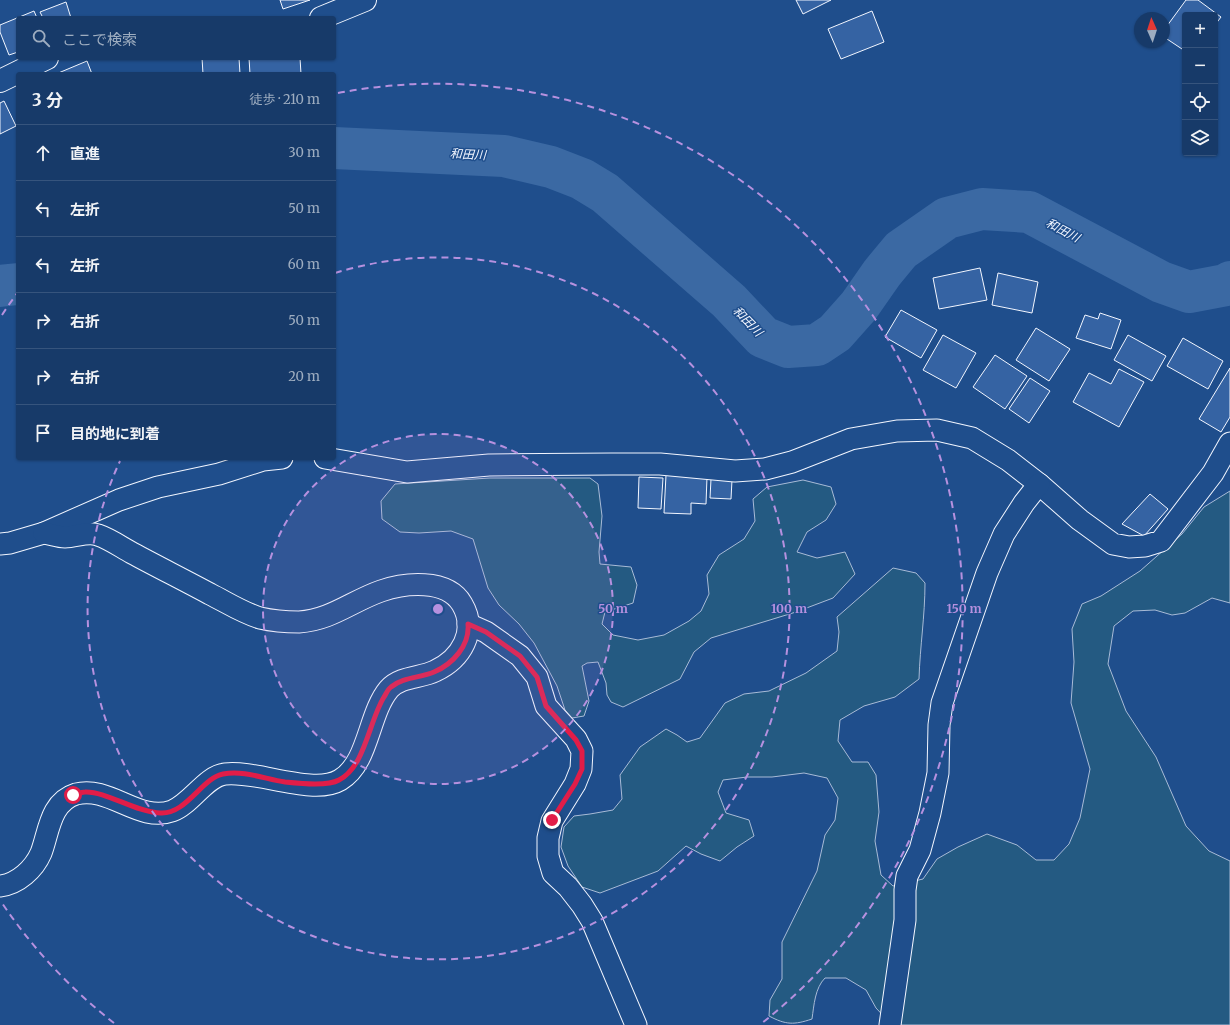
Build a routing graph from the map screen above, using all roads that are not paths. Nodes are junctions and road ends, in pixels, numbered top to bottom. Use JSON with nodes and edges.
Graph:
{"nodes":[{"id":1,"x":365,"y":0,"type":"edge"},
{"id":2,"x":326,"y":16,"type":"edge"},
{"id":3,"x":43,"y":60,"type":"edge"},
{"id":4,"x":18,"y":72,"type":"edge"},
{"id":5,"x":16,"y":73,"type":"edge"},
{"id":6,"x":0,"y":81,"type":"edge"},
{"id":7,"x":1230,"y":443,"type":"edge"},
{"id":8,"x":263,"y":460,"type":"edge"},
{"id":9,"x":336,"y":460,"type":"edge"},
{"id":10,"x":1039,"y":484,"type":"junction"},
{"id":11,"x":44,"y":533,"type":"junction"},
{"id":12,"x":0,"y":544,"type":"edge"},
{"id":13,"x":468,"y":624,"type":"junction"},
{"id":14,"x":0,"y":886,"type":"edge"},
{"id":15,"x":636,"y":1025,"type":"edge"},
{"id":16,"x":890,"y":1025,"type":"edge"}],
"edges":[{"from":1,"to":2,"type":"main road"},
{"from":3,"to":4,"type":"main road"},
{"from":5,"to":6,"type":"main road"},
{"from":7,"to":10,"type":"street"},
{"from":8,"to":11,"type":"street"},
{"from":9,"to":10,"type":"street"},
{"from":10,"to":16,"type":"street"},
{"from":11,"to":12,"type":"street"},
{"from":11,"to":13,"type":"street"},
{"from":13,"to":14,"type":"street"},
{"from":13,"to":15,"type":"street"}]}
